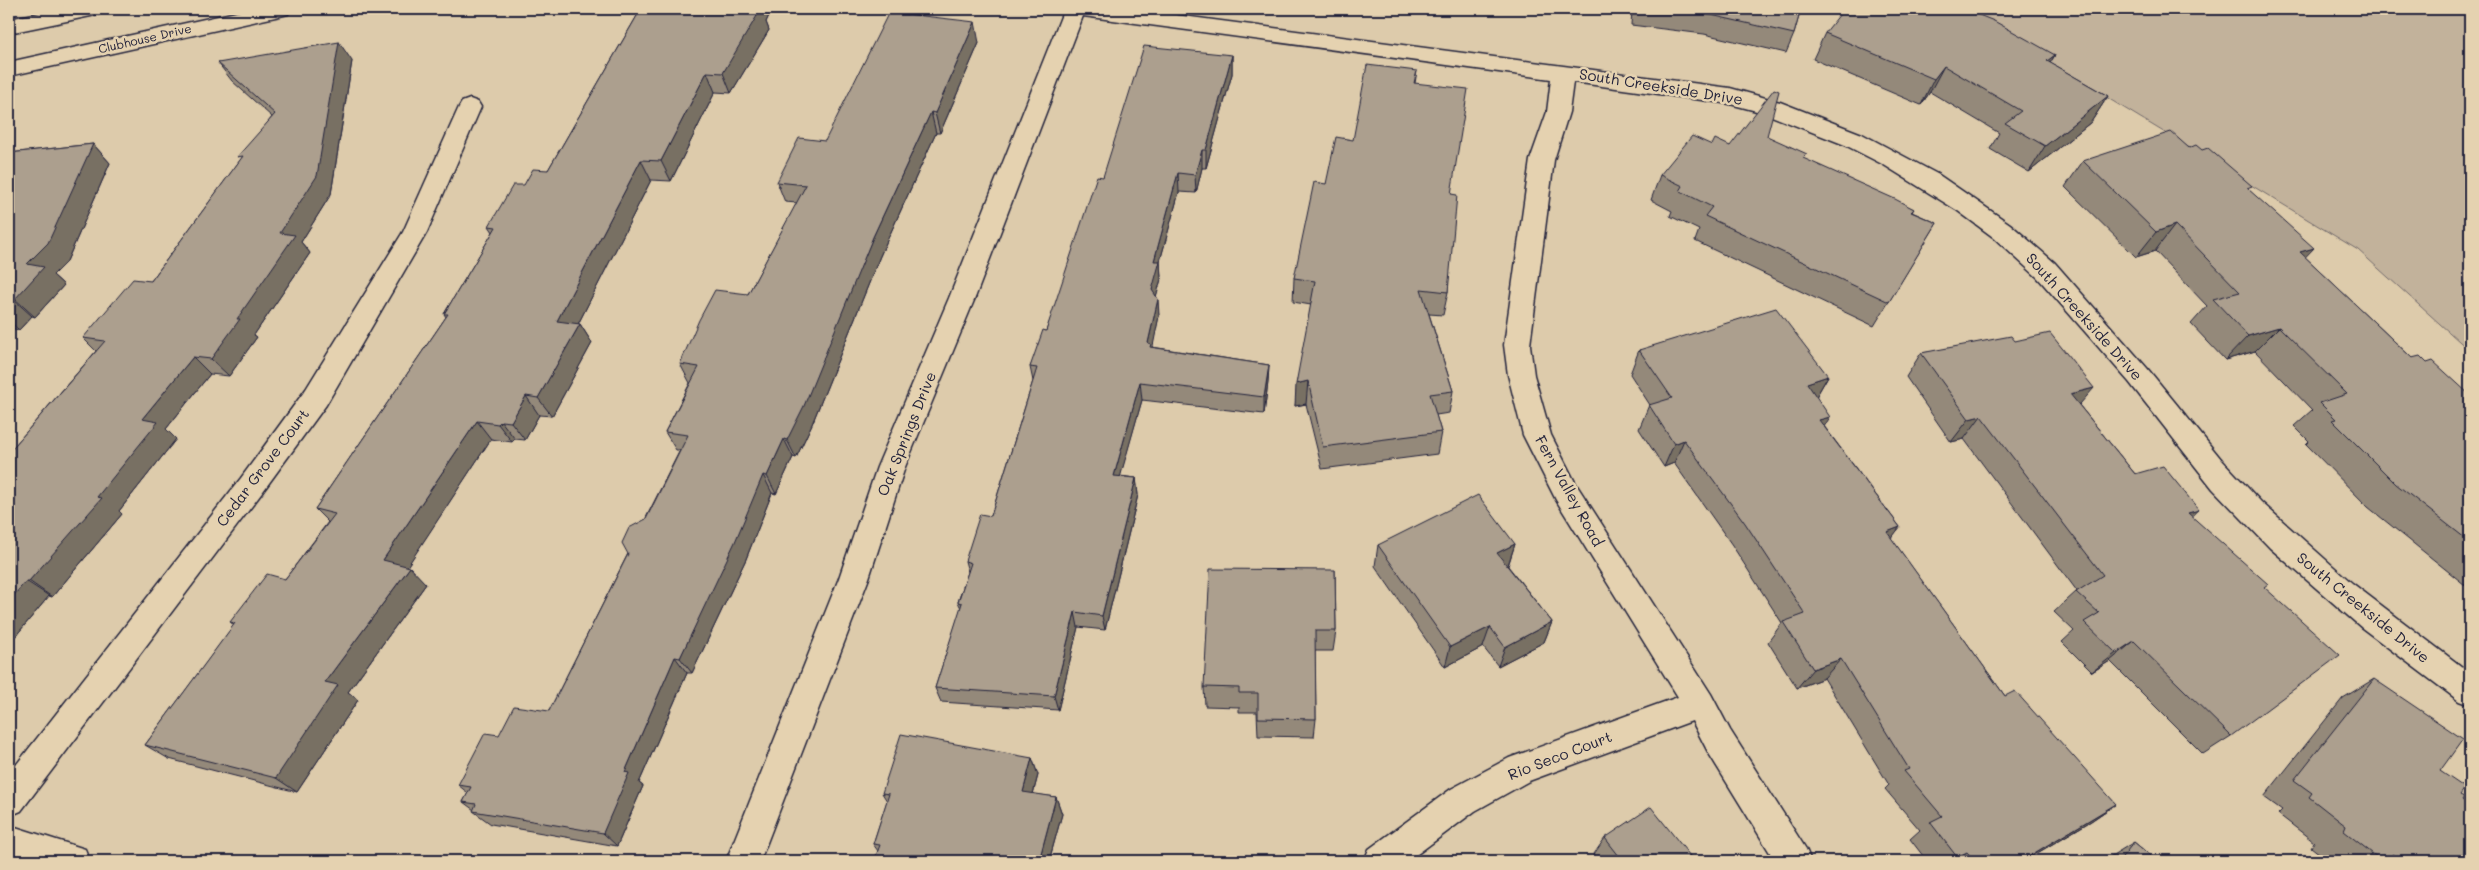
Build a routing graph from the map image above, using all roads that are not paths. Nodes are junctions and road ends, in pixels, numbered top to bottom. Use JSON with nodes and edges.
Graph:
{"nodes":[{"id":1,"x":91,"y":9,"type":"edge"},
{"id":2,"x":280,"y":9,"type":"edge"},
{"id":3,"x":1075,"y":9,"type":"edge"},
{"id":4,"x":1080,"y":9,"type":"edge"},
{"id":5,"x":9,"y":26,"type":"edge"},
{"id":6,"x":9,"y":69,"type":"edge"},
{"id":7,"x":1563,"y":72,"type":"junction"},
{"id":8,"x":470,"y":107,"type":"dead end"},
{"id":9,"x":2470,"y":691,"type":"edge"},
{"id":10,"x":1700,"y":704,"type":"junction"},
{"id":11,"x":9,"y":800,"type":"edge"},
{"id":12,"x":9,"y":841,"type":"edge"},
{"id":13,"x":73,"y":861,"type":"edge"},
{"id":14,"x":743,"y":861,"type":"edge"},
{"id":15,"x":1381,"y":861,"type":"edge"},
{"id":16,"x":1794,"y":861,"type":"edge"}],
"edges":[{"from":1,"to":5,"type":"street"},
{"from":2,"to":6,"type":"street","name":"Clubhouse Drive"},
{"from":3,"to":14,"type":"street","name":"Oak Springs Drive"},
{"from":4,"to":7,"type":"street","name":"South Creekside Drive"},
{"from":7,"to":9,"type":"street","name":"South Creekside Drive"},
{"from":7,"to":10,"type":"street","name":"Fern Valley Road"},
{"from":8,"to":11,"type":"street","name":"Cedar Grove Court"},
{"from":10,"to":15,"type":"street","name":"Rio Seco Court"},
{"from":10,"to":16,"type":"street","name":"Fern Valley Road"},
{"from":12,"to":13,"type":"street"}]}
